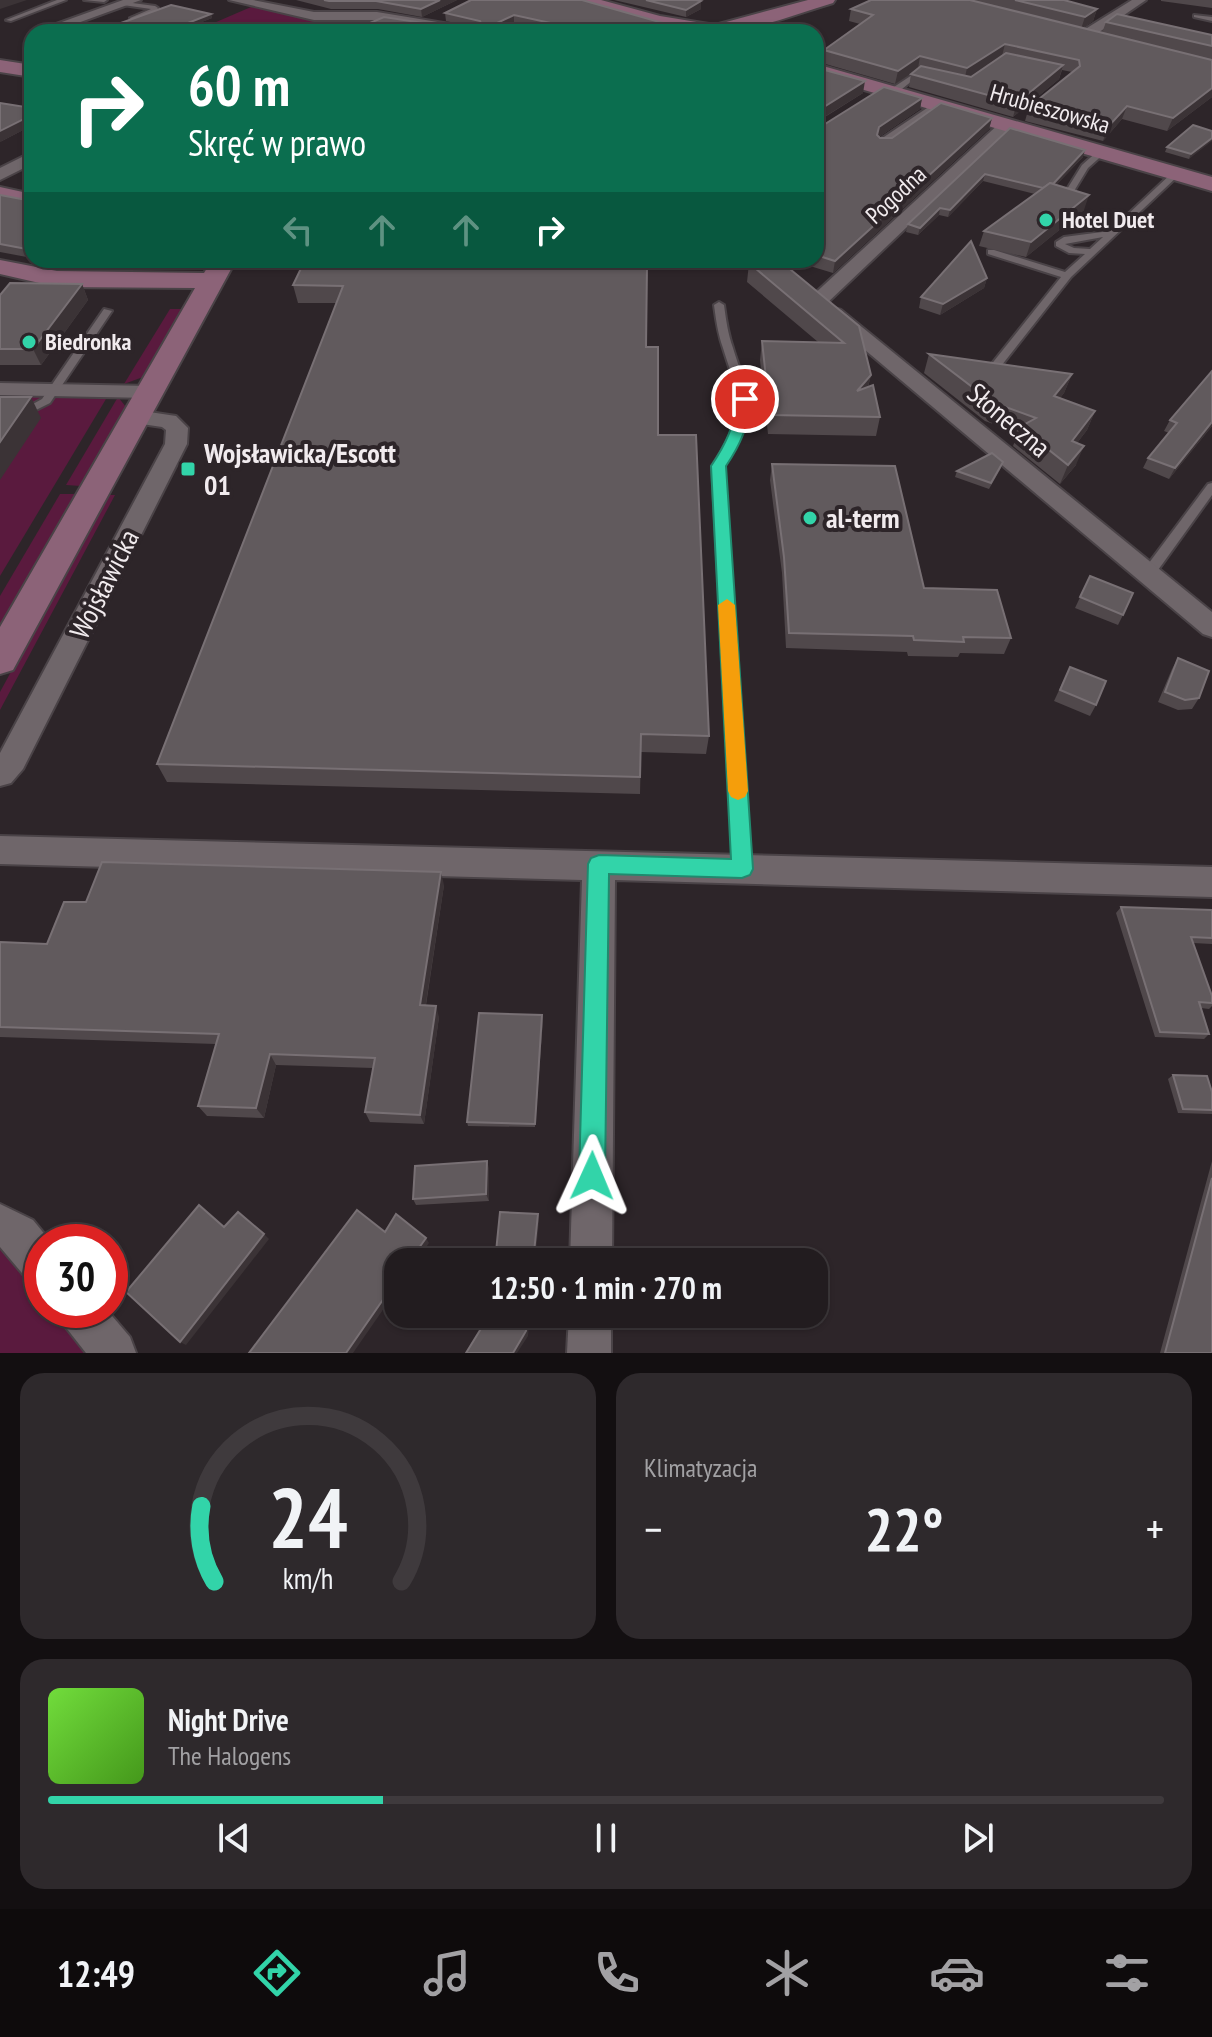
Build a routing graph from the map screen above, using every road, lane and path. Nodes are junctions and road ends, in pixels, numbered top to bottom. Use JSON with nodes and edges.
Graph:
{"nodes":[{"id":1,"x":63,"y":0,"type":"edge"},
{"id":2,"x":87,"y":0,"type":"edge"},
{"id":3,"x":104,"y":0,"type":"edge"},
{"id":4,"x":235,"y":0,"type":"edge"},
{"id":5,"x":371,"y":0,"type":"edge"},
{"id":6,"x":583,"y":0,"type":"edge"},
{"id":7,"x":827,"y":0,"type":"edge"},
{"id":8,"x":835,"y":0,"type":"edge"},
{"id":9,"x":1140,"y":0,"type":"edge"},
{"id":10,"x":130,"y":2,"type":"edge"},
{"id":11,"x":450,"y":11,"type":"edge"},
{"id":12,"x":634,"y":15,"type":"junction"},
{"id":13,"x":1196,"y":16,"type":"dead end"},
{"id":14,"x":359,"y":18,"type":"junction"},
{"id":15,"x":132,"y":19,"type":"edge"},
{"id":16,"x":1212,"y":19,"type":"edge"},
{"id":17,"x":9,"y":20,"type":"dead end"},
{"id":18,"x":425,"y":23,"type":"junction"},
{"id":19,"x":64,"y":24,"type":"edge"},
{"id":20,"x":355,"y":24,"type":"edge"},
{"id":21,"x":430,"y":24,"type":"edge"},
{"id":22,"x":650,"y":24,"type":"edge"},
{"id":23,"x":657,"y":24,"type":"edge"},
{"id":24,"x":680,"y":24,"type":"edge"},
{"id":25,"x":734,"y":24,"type":"edge"},
{"id":26,"x":807,"y":24,"type":"dead end"},
{"id":27,"x":1084,"y":36,"type":"edge"},
{"id":28,"x":0,"y":55,"type":"edge"},
{"id":29,"x":24,"y":58,"type":"edge"},
{"id":30,"x":0,"y":66,"type":"edge"},
{"id":31,"x":24,"y":70,"type":"edge"},
{"id":32,"x":824,"y":70,"type":"edge"},
{"id":33,"x":929,"y":77,"type":"edge"},
{"id":34,"x":888,"y":89,"type":"junction"},
{"id":35,"x":862,"y":101,"type":"edge"},
{"id":36,"x":939,"y":104,"type":"junction"},
{"id":37,"x":1014,"y":123,"type":"junction"},
{"id":38,"x":883,"y":144,"type":"edge"},
{"id":39,"x":1102,"y":152,"type":"junction"},
{"id":40,"x":24,"y":162,"type":"edge"},
{"id":41,"x":1176,"y":174,"type":"junction"},
{"id":42,"x":0,"y":175,"type":"edge"},
{"id":43,"x":1212,"y":184,"type":"edge"},
{"id":44,"x":0,"y":194,"type":"edge"},
{"id":45,"x":1068,"y":194,"type":"edge"},
{"id":46,"x":24,"y":199,"type":"edge"},
{"id":47,"x":1113,"y":232,"type":"junction"},
{"id":48,"x":991,"y":252,"type":"edge"},
{"id":49,"x":1093,"y":252,"type":"junction"},
{"id":50,"x":0,"y":267,"type":"edge"},
{"id":51,"x":218,"y":270,"type":"edge"},
{"id":52,"x":1067,"y":276,"type":"junction"},
{"id":53,"x":798,"y":285,"type":"edge"},
{"id":54,"x":818,"y":301,"type":"junction"},
{"id":55,"x":719,"y":305,"type":"dead end"},
{"id":56,"x":107,"y":311,"type":"dead end"},
{"id":57,"x":990,"y":373,"type":"edge"},
{"id":58,"x":0,"y":389,"type":"edge"},
{"id":59,"x":53,"y":390,"type":"junction"},
{"id":60,"x":143,"y":404,"type":"junction"},
{"id":61,"x":0,"y":411,"type":"edge"},
{"id":62,"x":1212,"y":487,"type":"edge"},
{"id":63,"x":1148,"y":574,"type":"junction"},
{"id":64,"x":1212,"y":627,"type":"edge"},
{"id":65,"x":0,"y":660,"type":"edge"},
{"id":66,"x":0,"y":774,"type":"edge"},
{"id":67,"x":0,"y":850,"type":"edge"},
{"id":68,"x":599,"y":864,"type":"junction"},
{"id":69,"x":742,"y":869,"type":"junction"},
{"id":70,"x":1212,"y":882,"type":"edge"},
{"id":71,"x":0,"y":1224,"type":"edge"},
{"id":72,"x":24,"y":1242,"type":"edge"},
{"id":73,"x":591,"y":1248,"type":"edge"},
{"id":74,"x":94,"y":1328,"type":"edge"},
{"id":75,"x":590,"y":1328,"type":"edge"},
{"id":76,"x":114,"y":1353,"type":"edge"},
{"id":77,"x":589,"y":1353,"type":"edge"}],
"edges":[{"from":1,"to":17,"type":"lane"},
{"from":2,"to":3,"type":"lane"},
{"from":4,"to":14,"type":"street"},
{"from":5,"to":14,"type":"street"},
{"from":6,"to":12,"type":"street"},
{"from":7,"to":25,"type":"street"},
{"from":8,"to":26,"type":"street"},
{"from":9,"to":27,"type":"street"},
{"from":10,"to":15,"type":"lane"},
{"from":10,"to":19,"type":"street"},
{"from":11,"to":18,"type":"street"},
{"from":12,"to":22,"type":"street"},
{"from":12,"to":23,"type":"street"},
{"from":12,"to":24,"type":"street"},
{"from":13,"to":16,"type":"lane"},
{"from":14,"to":18,"type":"street"},
{"from":14,"to":20,"type":"street"},
{"from":18,"to":21,"type":"street"},
{"from":28,"to":29,"type":"street"},
{"from":30,"to":31,"type":"street"},
{"from":32,"to":34,"type":"street","name":"Hrubieszowska"},
{"from":33,"to":34,"type":"lane"},
{"from":34,"to":35,"type":"street"},
{"from":34,"to":36,"type":"street","name":"Hrubieszowska"},
{"from":36,"to":37,"type":"street","name":"Hrubieszowska"},
{"from":36,"to":38,"type":"street"},
{"from":37,"to":39,"type":"street","name":"Hrubieszowska"},
{"from":37,"to":54,"type":"street","name":"Pogodna"},
{"from":39,"to":41,"type":"street","name":"Hrubieszowska"},
{"from":39,"to":45,"type":"lane"},
{"from":40,"to":42,"type":"street"},
{"from":41,"to":43,"type":"street","name":"Hrubieszowska"},
{"from":41,"to":47,"type":"lane"},
{"from":44,"to":46,"type":"street"},
{"from":47,"to":49,"type":"lane"},
{"from":47,"to":49,"type":"lane"},
{"from":48,"to":52,"type":"lane"},
{"from":49,"to":52,"type":"lane"},
{"from":50,"to":51,"type":"street"},
{"from":51,"to":60,"type":"street","name":"Wojsławicka"},
{"from":52,"to":57,"type":"lane"},
{"from":53,"to":54,"type":"street","name":"Słoneczna"},
{"from":54,"to":63,"type":"street","name":"Słoneczna"},
{"from":55,"to":69,"type":"lane"},
{"from":56,"to":59,"type":"lane"},
{"from":58,"to":59,"type":"street"},
{"from":59,"to":60,"type":"street"},
{"from":59,"to":61,"type":"lane"},
{"from":60,"to":65,"type":"street","name":"Wojsławicka"},
{"from":60,"to":66,"type":"street","name":"Wojsławicka"},
{"from":62,"to":63,"type":"lane"},
{"from":63,"to":64,"type":"street","name":"Słoneczna"},
{"from":67,"to":68,"type":"street"},
{"from":68,"to":69,"type":"street"},
{"from":68,"to":73,"type":"street"},
{"from":69,"to":70,"type":"street"},
{"from":71,"to":72,"type":"street"},
{"from":74,"to":76,"type":"street"},
{"from":75,"to":77,"type":"street"}]}
